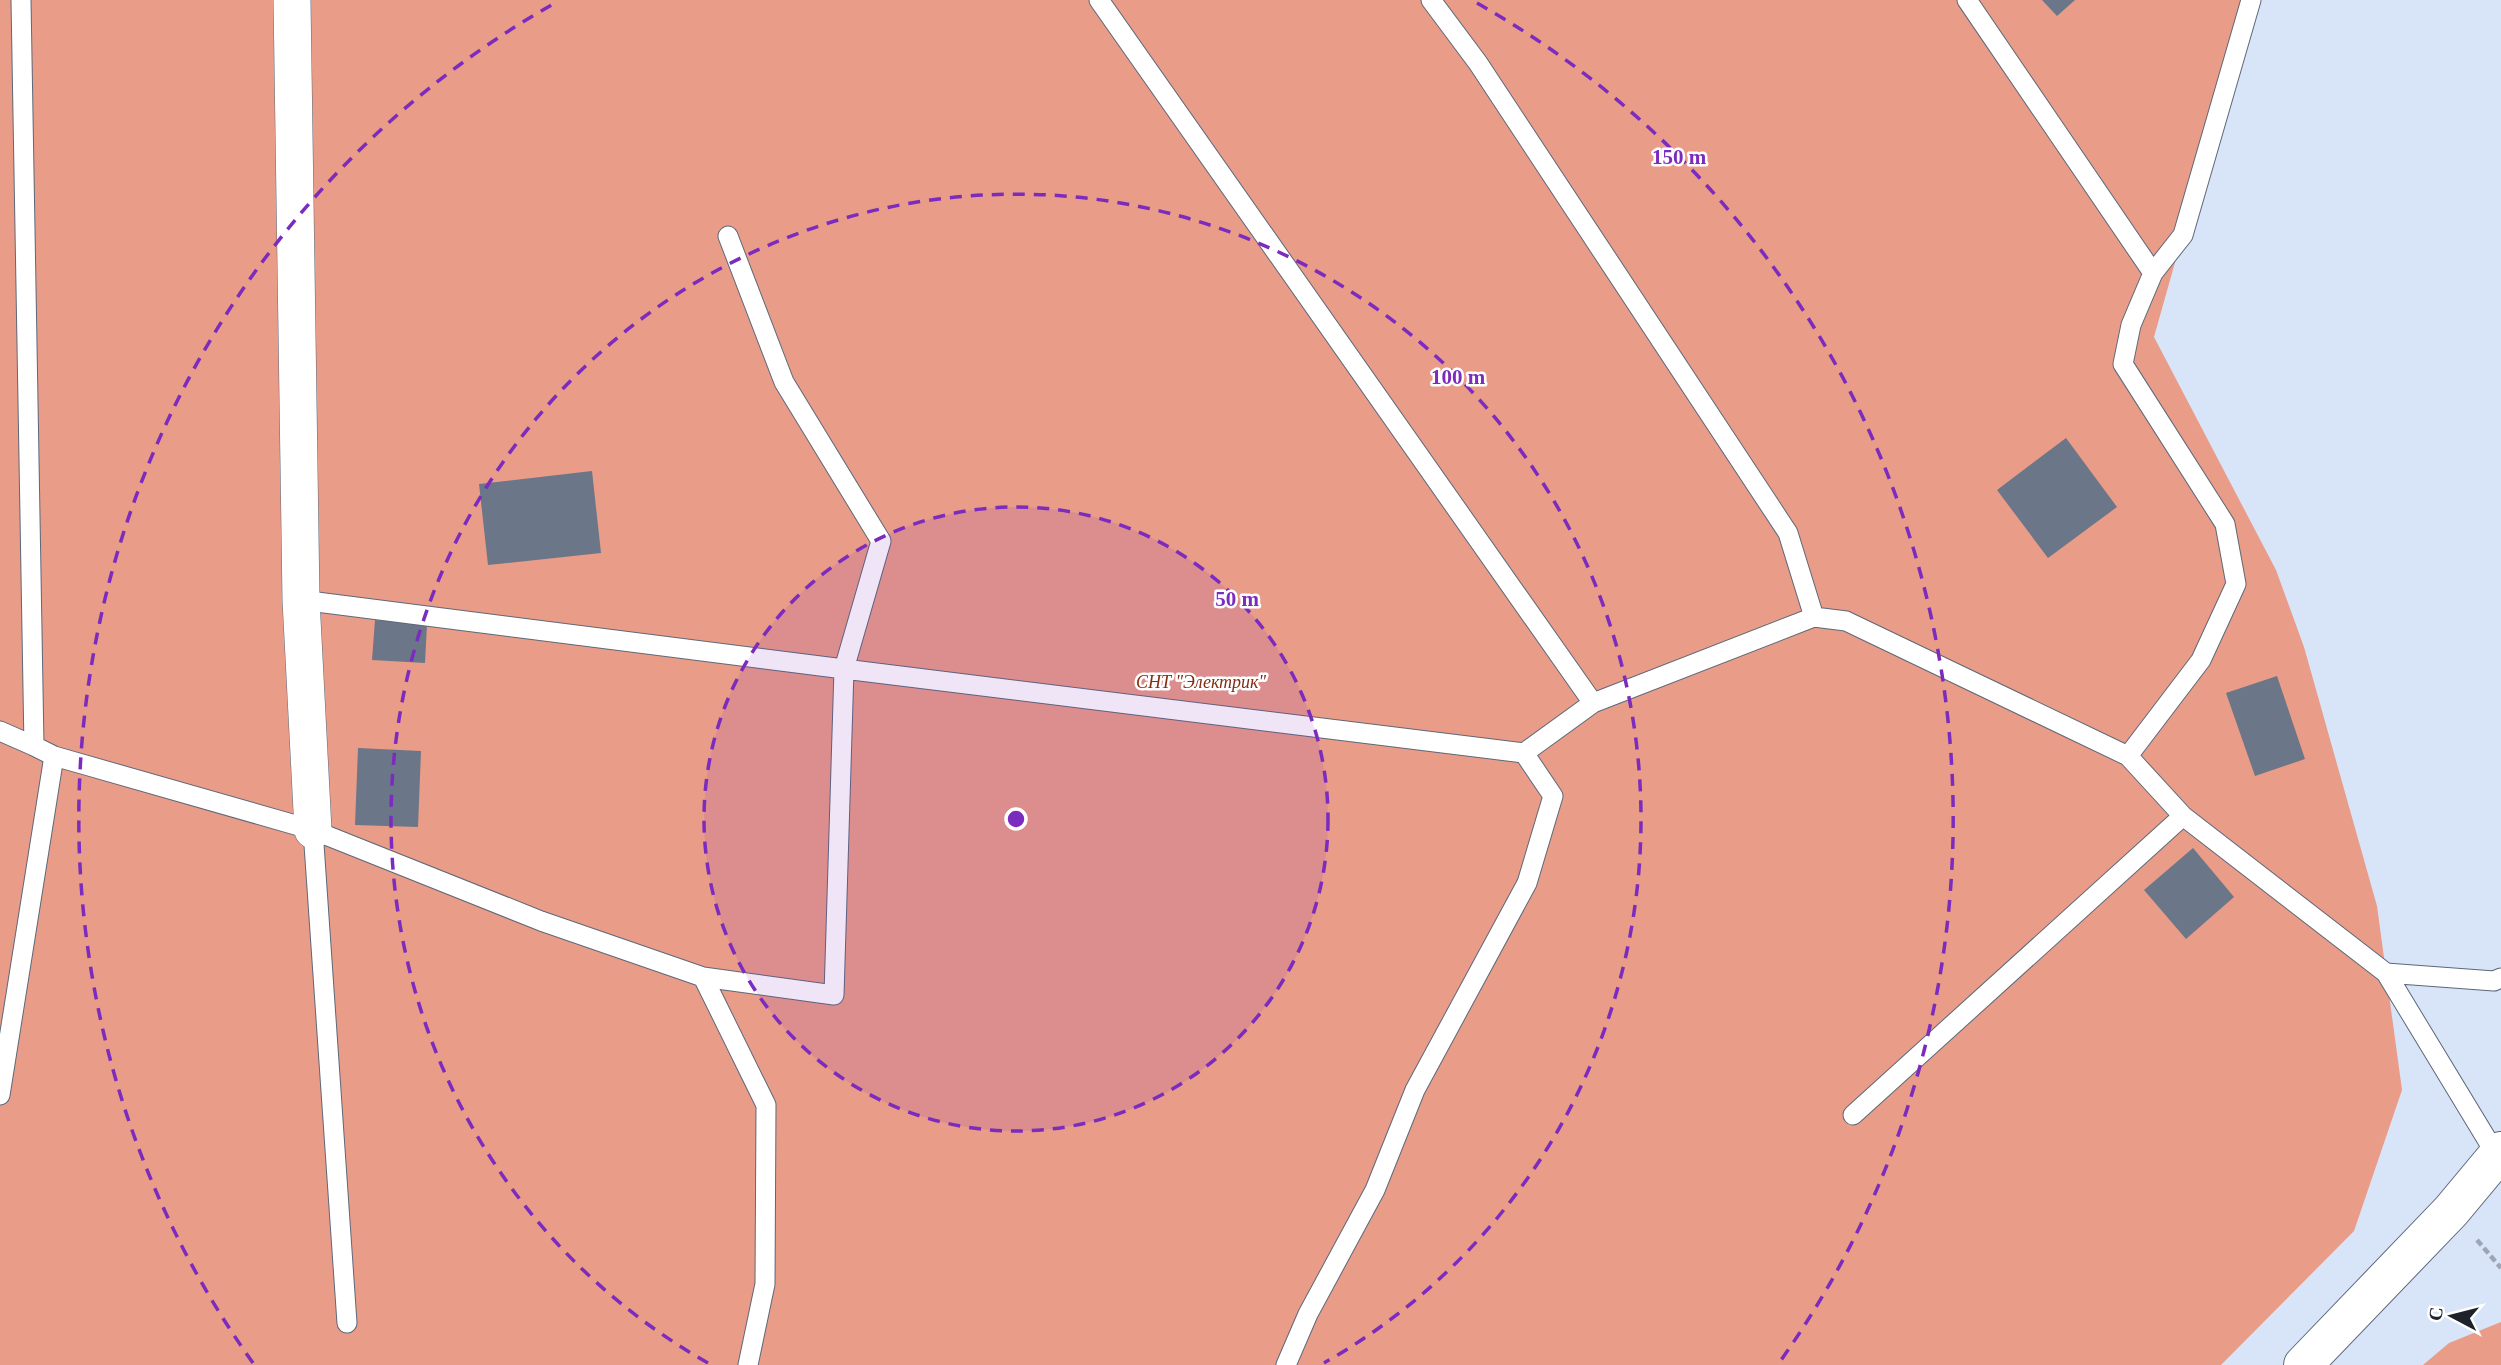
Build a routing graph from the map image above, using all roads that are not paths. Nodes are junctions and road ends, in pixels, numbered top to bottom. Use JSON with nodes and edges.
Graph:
{"nodes":[{"id":1,"x":21,"y":0,"type":"edge"},
{"id":2,"x":292,"y":0,"type":"edge"},
{"id":3,"x":1099,"y":0,"type":"edge"},
{"id":4,"x":1431,"y":0,"type":"edge"},
{"id":5,"x":1967,"y":0,"type":"edge"},
{"id":6,"x":2251,"y":0,"type":"edge"},
{"id":7,"x":728,"y":236,"type":"dead end"},
{"id":8,"x":2153,"y":273,"type":"junction"},
{"id":9,"x":301,"y":600,"type":"junction"},
{"id":10,"x":1814,"y":617,"type":"junction"},
{"id":11,"x":844,"y":669,"type":"junction"},
{"id":12,"x":1593,"y":703,"type":"junction"},
{"id":13,"x":0,"y":731,"type":"edge"},
{"id":14,"x":34,"y":746,"type":"junction"},
{"id":15,"x":1524,"y":753,"type":"junction"},
{"id":16,"x":54,"y":756,"type":"junction"},
{"id":17,"x":2128,"y":756,"type":"junction"},
{"id":18,"x":2183,"y":816,"type":"junction"},
{"id":19,"x":313,"y":830,"type":"junction"},
{"id":20,"x":2386,"y":973,"type":"junction"},
{"id":21,"x":704,"y":977,"type":"junction"},
{"id":22,"x":2501,"y":978,"type":"edge"},
{"id":23,"x":0,"y":1095,"type":"edge"},
{"id":24,"x":1853,"y":1115,"type":"dead end"},
{"id":25,"x":2499,"y":1154,"type":"edge"},
{"id":26,"x":347,"y":1323,"type":"dead end"},
{"id":27,"x":748,"y":1365,"type":"edge"},
{"id":28,"x":1286,"y":1365,"type":"edge"},
{"id":29,"x":2303,"y":1365,"type":"edge"}],
"edges":[{"from":1,"to":14,"type":"lane"},
{"from":2,"to":9,"type":"street"},
{"from":3,"to":12,"type":"lane"},
{"from":4,"to":10,"type":"lane"},
{"from":5,"to":8,"type":"lane"},
{"from":6,"to":8,"type":"lane"},
{"from":7,"to":11,"type":"lane"},
{"from":8,"to":17,"type":"lane"},
{"from":9,"to":11,"type":"lane"},
{"from":9,"to":19,"type":"street"},
{"from":10,"to":12,"type":"lane"},
{"from":10,"to":17,"type":"lane"},
{"from":11,"to":15,"type":"lane"},
{"from":11,"to":21,"type":"lane"},
{"from":12,"to":15,"type":"lane"},
{"from":13,"to":14,"type":"lane"},
{"from":14,"to":16,"type":"lane"},
{"from":15,"to":28,"type":"lane"},
{"from":16,"to":19,"type":"lane"},
{"from":16,"to":23,"type":"lane"},
{"from":17,"to":18,"type":"lane"},
{"from":18,"to":20,"type":"lane"},
{"from":18,"to":24,"type":"lane"},
{"from":19,"to":21,"type":"lane"},
{"from":19,"to":26,"type":"lane"},
{"from":20,"to":22,"type":"lane"},
{"from":20,"to":25,"type":"lane"},
{"from":21,"to":27,"type":"lane"},
{"from":25,"to":29,"type":"street"}]}
